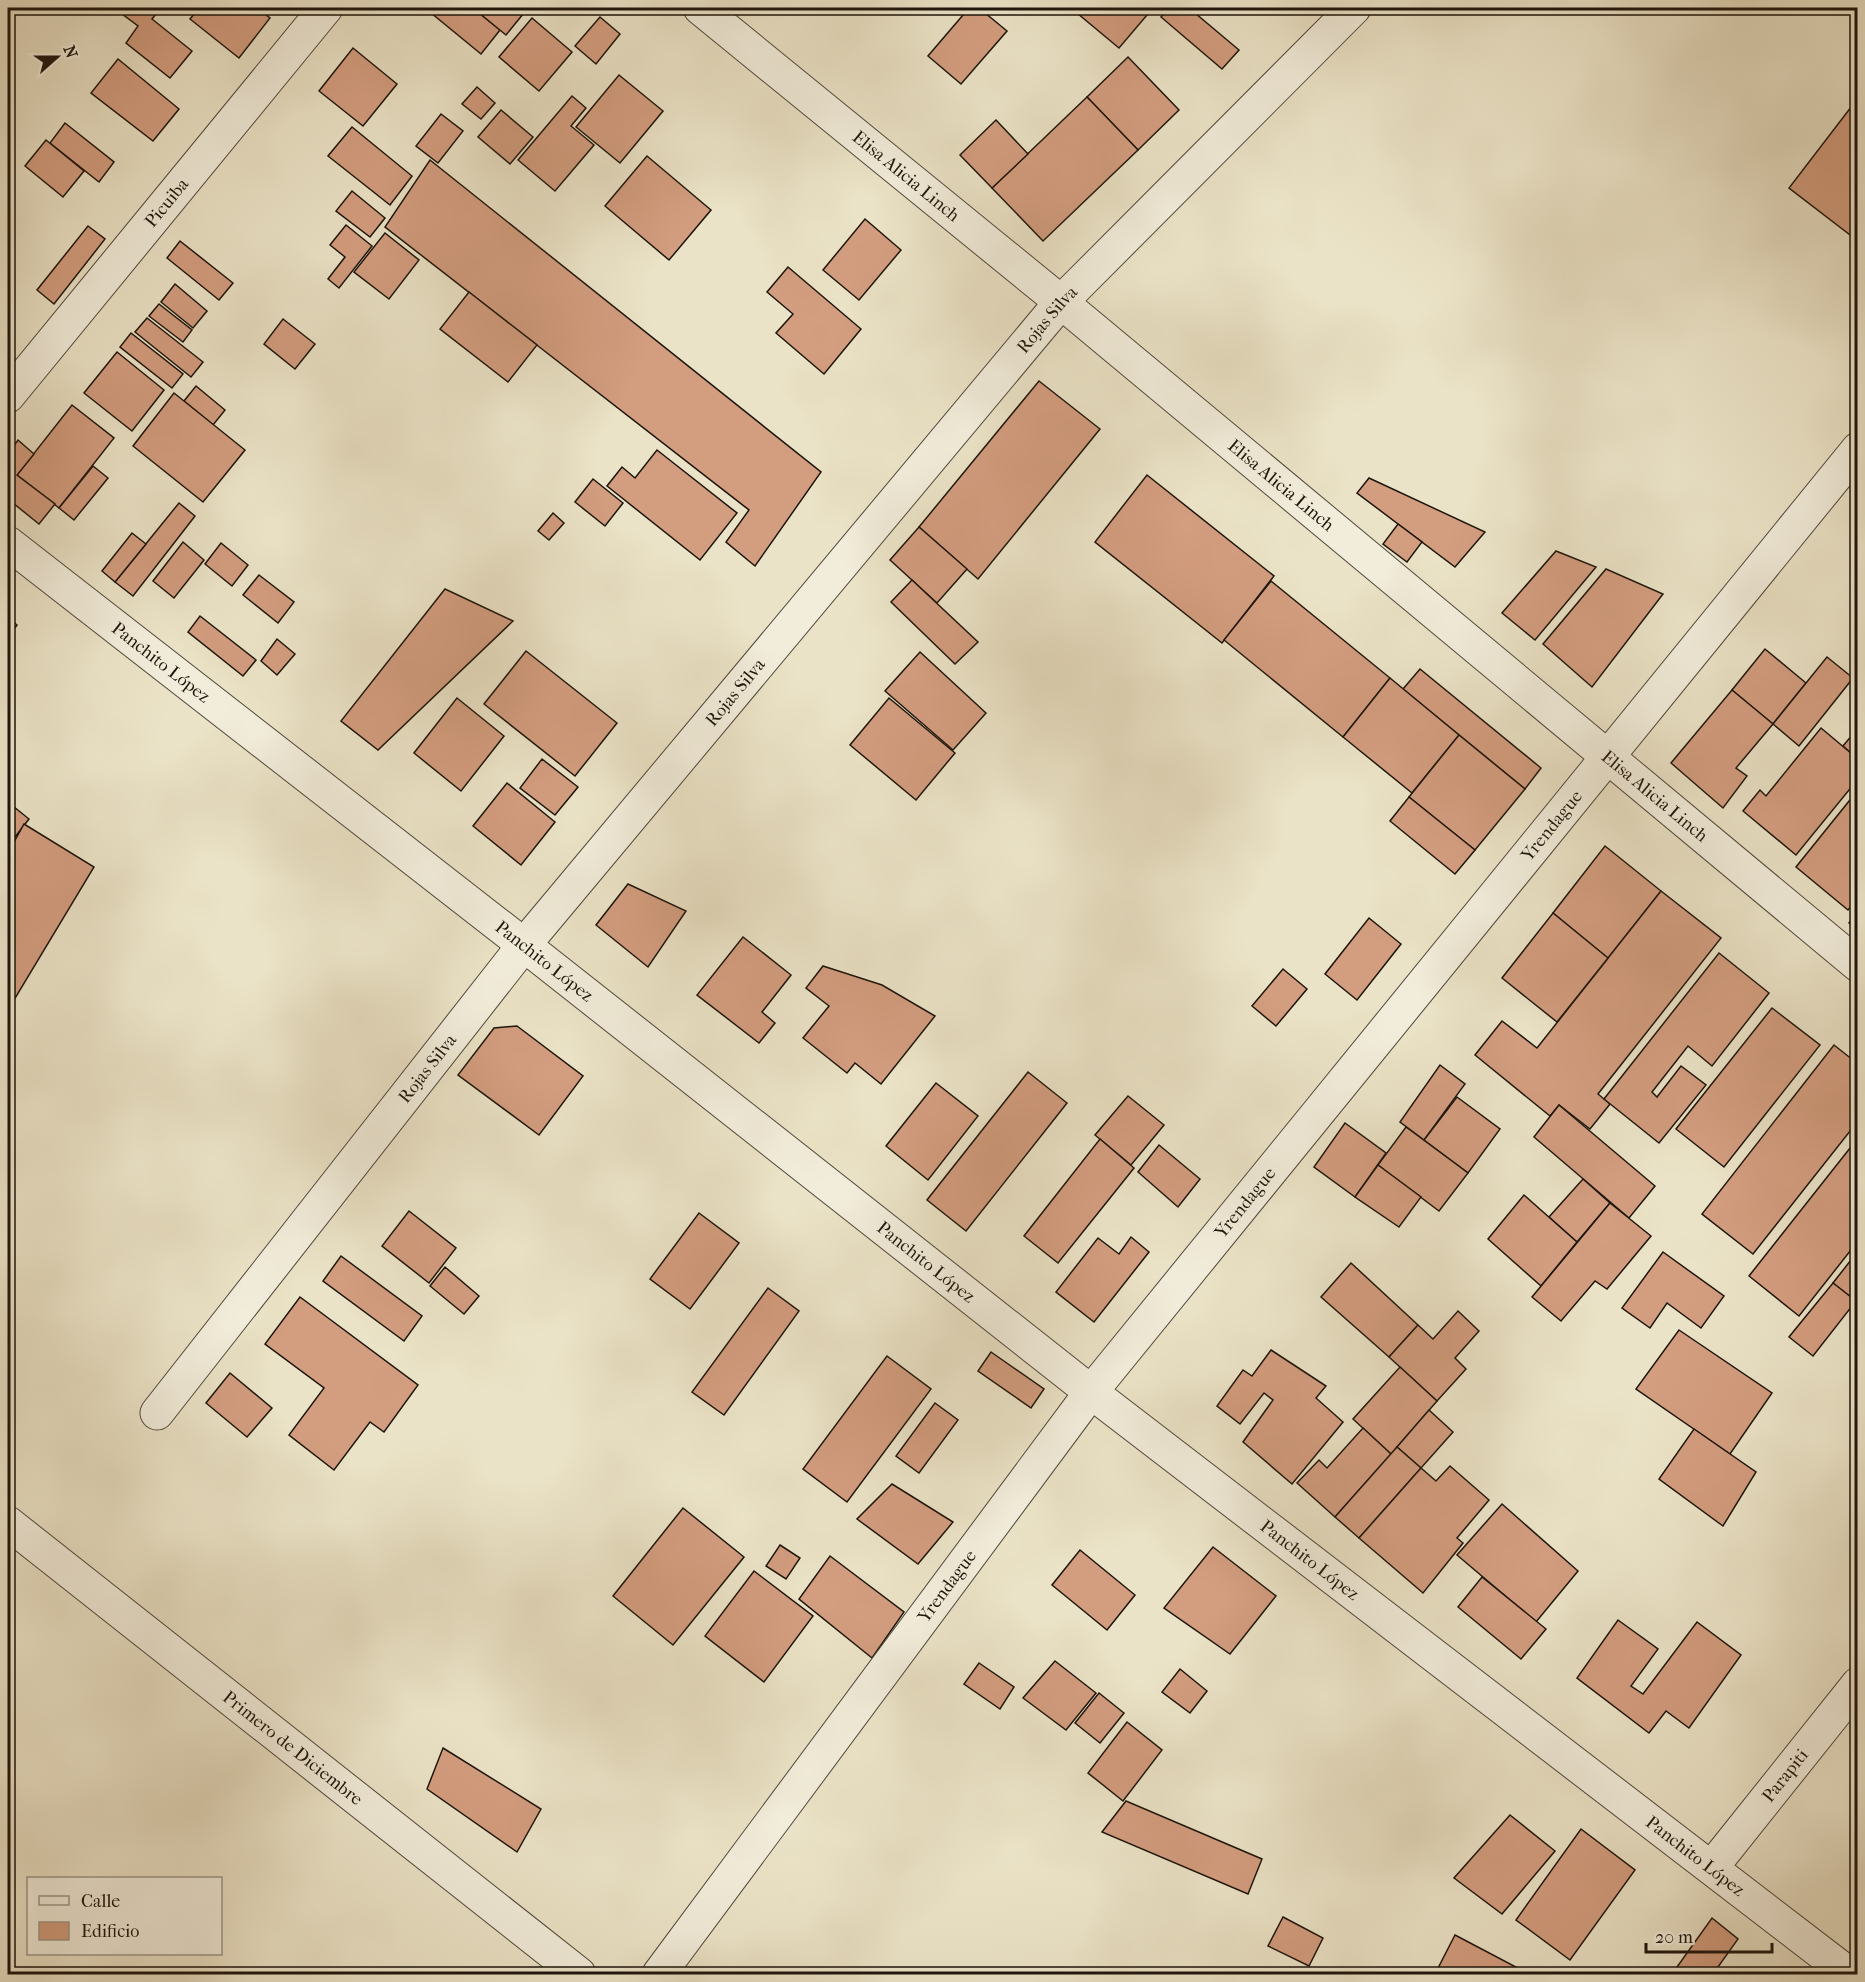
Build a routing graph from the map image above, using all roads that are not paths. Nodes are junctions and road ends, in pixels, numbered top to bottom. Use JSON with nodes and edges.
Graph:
{"nodes":[{"id":1,"x":326,"y":8,"type":"edge"},
{"id":2,"x":700,"y":8,"type":"edge"},
{"id":3,"x":1354,"y":8,"type":"edge"},
{"id":4,"x":1061,"y":302,"type":"junction"},
{"id":5,"x":8,"y":396,"type":"edge"},
{"id":6,"x":1857,"y":449,"type":"edge"},
{"id":7,"x":8,"y":543,"type":"edge"},
{"id":8,"x":1606,"y":755,"type":"junction"},
{"id":9,"x":524,"y":945,"type":"junction"},
{"id":10,"x":1857,"y":966,"type":"edge"},
{"id":11,"x":1091,"y":1392,"type":"junction"},
{"id":12,"x":157,"y":1413,"type":"dead end"},
{"id":13,"x":8,"y":1523,"type":"edge"},
{"id":14,"x":1857,"y":1684,"type":"edge"},
{"id":15,"x":1713,"y":1867,"type":"junction"},
{"id":16,"x":579,"y":1974,"type":"edge"},
{"id":17,"x":659,"y":1974,"type":"edge"},
{"id":18,"x":1849,"y":1974,"type":"edge"}],
"edges":[{"from":1,"to":5,"type":"street","name":"Picuiba"},
{"from":2,"to":4,"type":"street","name":"Elisa Alicia Linch"},
{"from":3,"to":4,"type":"street","name":"Rojas Silva"},
{"from":4,"to":8,"type":"street","name":"Elisa Alicia Linch"},
{"from":4,"to":9,"type":"street","name":"Rojas Silva"},
{"from":6,"to":8,"type":"street","name":"Yrendague"},
{"from":7,"to":9,"type":"street","name":"Panchito López"},
{"from":8,"to":10,"type":"street","name":"Elisa Alicia Linch"},
{"from":8,"to":11,"type":"street","name":"Yrendague"},
{"from":9,"to":11,"type":"street","name":"Panchito López"},
{"from":9,"to":12,"type":"street","name":"Rojas Silva"},
{"from":11,"to":15,"type":"street","name":"Panchito López"},
{"from":11,"to":17,"type":"street","name":"Yrendague"},
{"from":13,"to":16,"type":"street","name":"Primero de Diciembre"},
{"from":14,"to":15,"type":"street","name":"Parapiti"},
{"from":15,"to":18,"type":"street","name":"Panchito López"}]}
